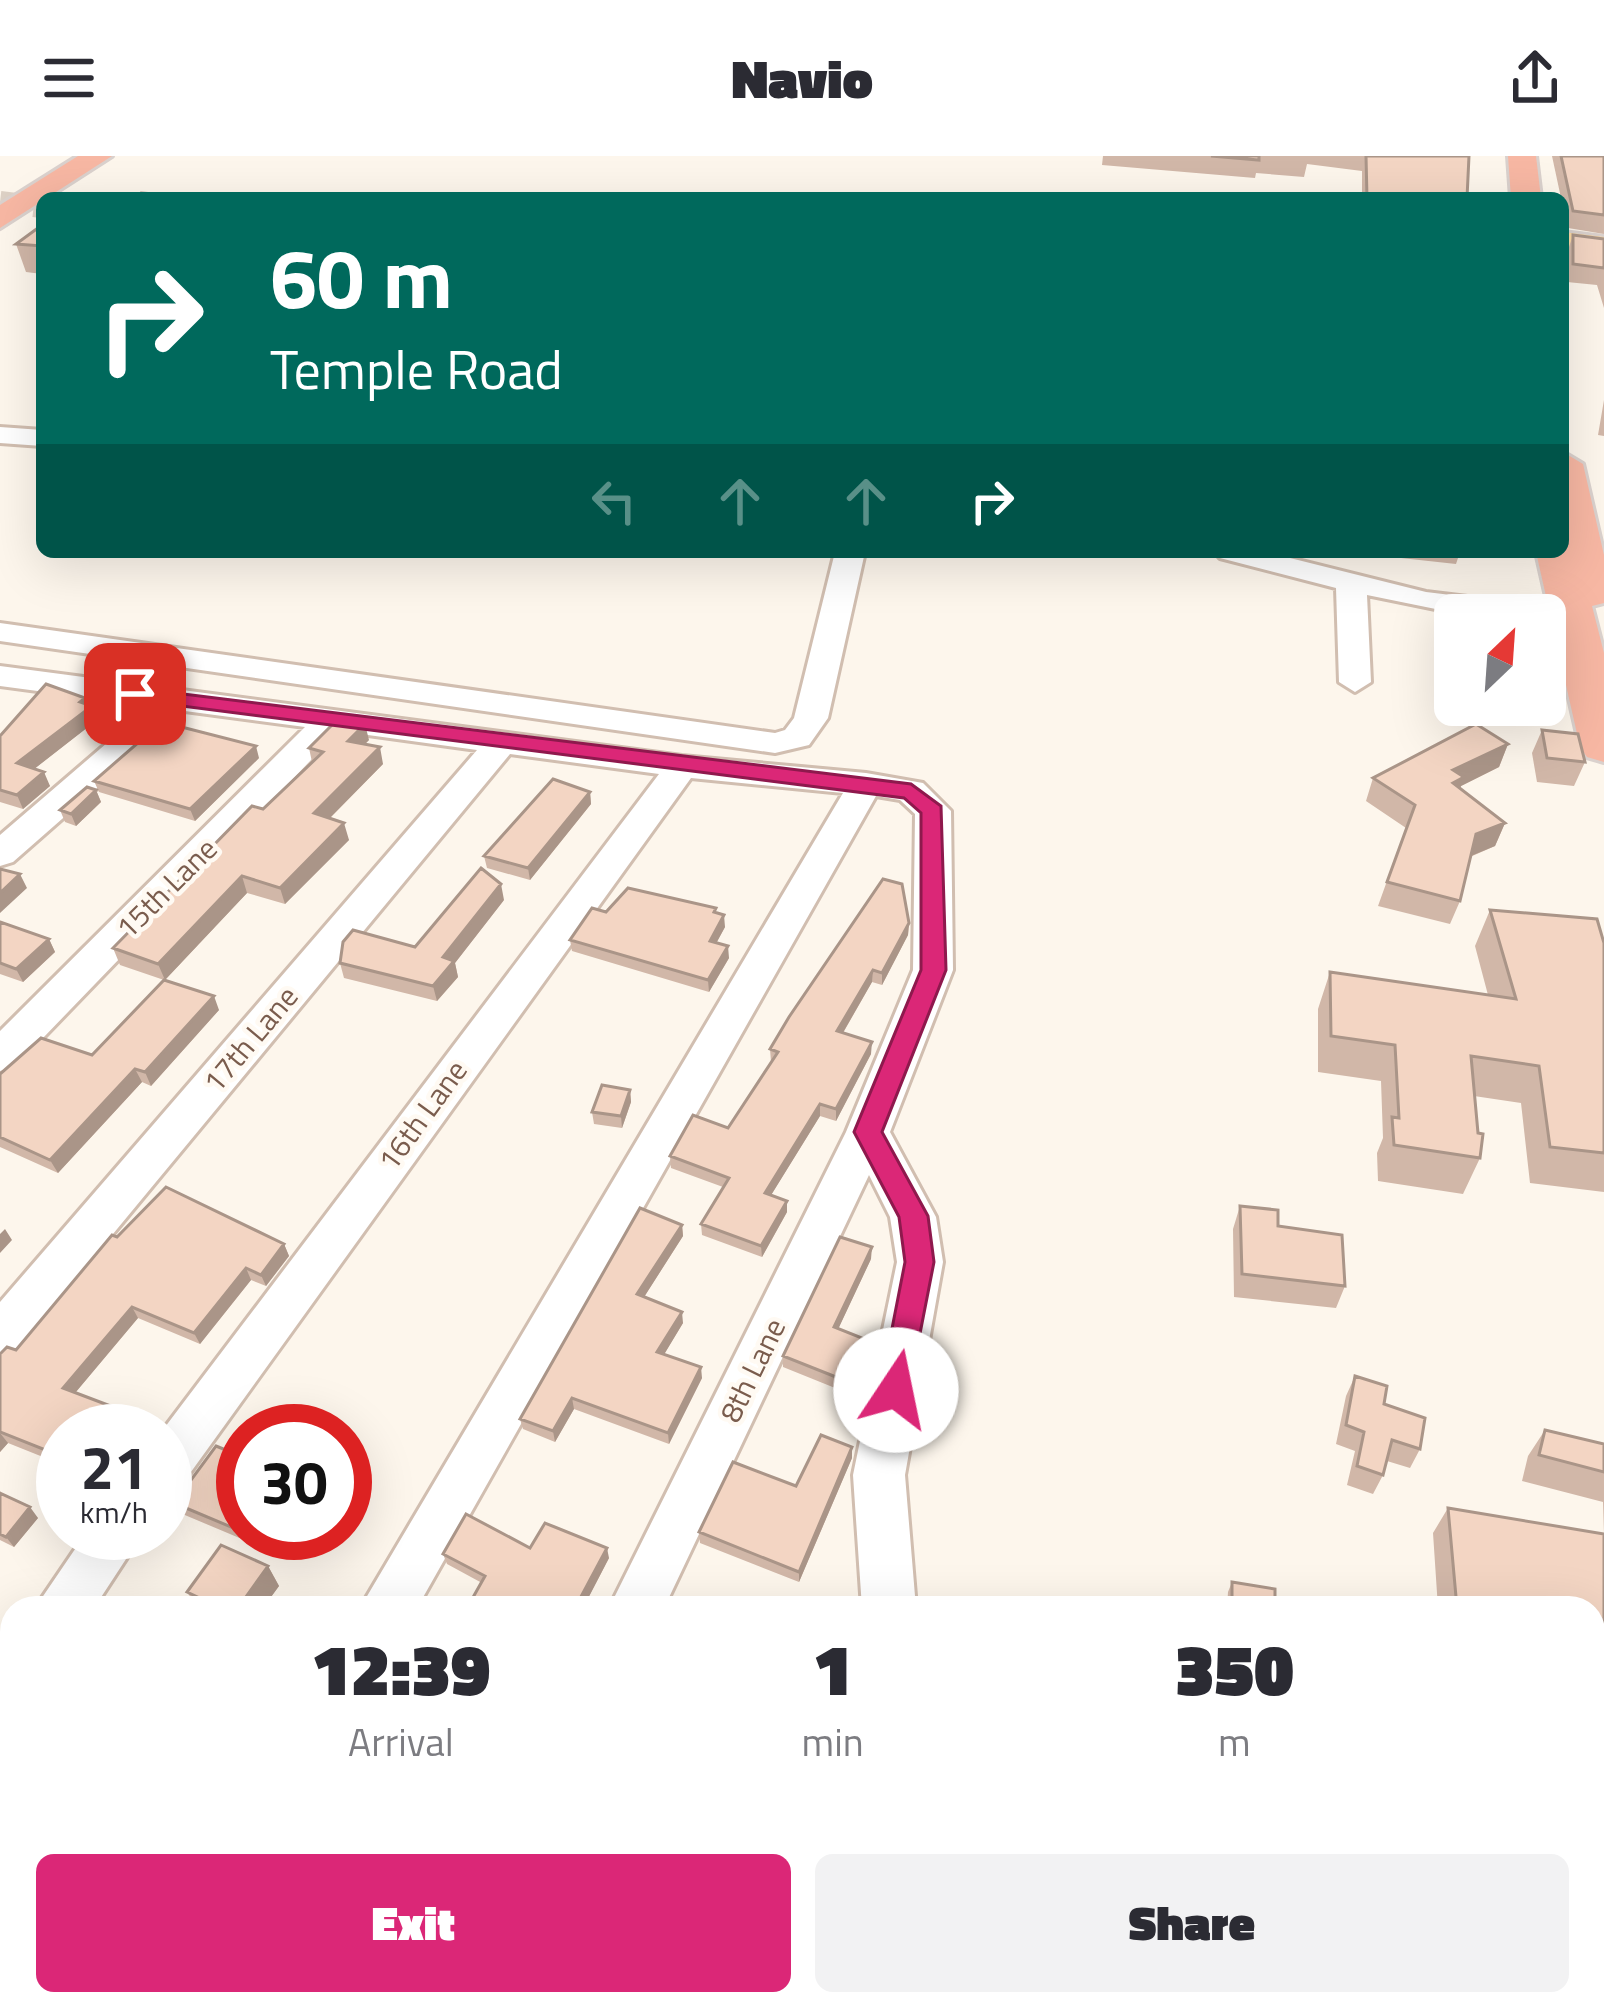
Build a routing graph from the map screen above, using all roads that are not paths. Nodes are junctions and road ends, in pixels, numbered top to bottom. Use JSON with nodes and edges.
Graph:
{"nodes":[{"id":1,"x":98,"y":156,"type":"edge"},
{"id":2,"x":126,"y":156,"type":"edge"},
{"id":3,"x":1501,"y":156,"type":"edge"},
{"id":4,"x":1522,"y":156,"type":"edge"},
{"id":5,"x":42,"y":192,"type":"edge"},
{"id":6,"x":73,"y":192,"type":"edge"},
{"id":7,"x":1504,"y":192,"type":"edge"},
{"id":8,"x":1525,"y":192,"type":"edge"},
{"id":9,"x":36,"y":196,"type":"edge"},
{"id":10,"x":36,"y":216,"type":"edge"},
{"id":11,"x":0,"y":219,"type":"edge"},
{"id":12,"x":0,"y":238,"type":"edge"},
{"id":13,"x":1569,"y":241,"type":"edge"},
{"id":14,"x":1604,"y":245,"type":"edge"},
{"id":15,"x":0,"y":435,"type":"edge"},
{"id":16,"x":36,"y":438,"type":"edge"},
{"id":17,"x":849,"y":558,"type":"edge"},
{"id":18,"x":1253,"y":558,"type":"edge"},
{"id":19,"x":1558,"y":558,"type":"edge"},
{"id":20,"x":1564,"y":558,"type":"edge"},
{"id":21,"x":1351,"y":583,"type":"junction"},
{"id":22,"x":1562,"y":594,"type":"edge"},
{"id":23,"x":1565,"y":594,"type":"edge"},
{"id":24,"x":1434,"y":602,"type":"edge"},
{"id":25,"x":1566,"y":626,"type":"edge"},
{"id":26,"x":0,"y":632,"type":"edge"},
{"id":27,"x":2,"y":678,"type":"edge"},
{"id":28,"x":1355,"y":682,"type":"dead end"},
{"id":29,"x":177,"y":700,"type":"junction"},
{"id":30,"x":331,"y":720,"type":"junction"},
{"id":31,"x":501,"y":743,"type":"junction"},
{"id":32,"x":1604,"y":747,"type":"edge"},
{"id":33,"x":682,"y":766,"type":"junction"},
{"id":34,"x":866,"y":784,"type":"junction"},
{"id":35,"x":0,"y":854,"type":"edge"},
{"id":36,"x":0,"y":1057,"type":"edge"},
{"id":37,"x":868,"y":1132,"type":"junction"},
{"id":38,"x":0,"y":1336,"type":"edge"},
{"id":39,"x":192,"y":1430,"type":"edge"},
{"id":40,"x":97,"y":1560,"type":"edge"},
{"id":41,"x":71,"y":1596,"type":"edge"},
{"id":42,"x":394,"y":1596,"type":"edge"},
{"id":43,"x":642,"y":1596,"type":"edge"},
{"id":44,"x":889,"y":1596,"type":"edge"}],
"edges":[{"from":1,"to":5,"type":"highway"},
{"from":2,"to":6,"type":"highway"},
{"from":3,"to":7,"type":"highway"},
{"from":4,"to":8,"type":"highway"},
{"from":9,"to":11,"type":"highway"},
{"from":10,"to":12,"type":"highway"},
{"from":13,"to":14,"type":"main road"},
{"from":15,"to":16,"type":"street"},
{"from":17,"to":26,"type":"street"},
{"from":18,"to":21,"type":"street"},
{"from":19,"to":22,"type":"highway"},
{"from":20,"to":23,"type":"highway"},
{"from":21,"to":24,"type":"street"},
{"from":21,"to":28,"type":"street"},
{"from":25,"to":32,"type":"highway"},
{"from":27,"to":29,"type":"street","name":"8th Lane"},
{"from":29,"to":30,"type":"street","name":"8th Lane"},
{"from":29,"to":35,"type":"street"},
{"from":30,"to":31,"type":"street","name":"8th Lane"},
{"from":30,"to":36,"type":"street","name":"15th Lane"},
{"from":31,"to":33,"type":"street","name":"8th Lane"},
{"from":31,"to":38,"type":"street","name":"17th Lane"},
{"from":33,"to":34,"type":"street","name":"8th Lane"},
{"from":33,"to":39,"type":"street","name":"16th Lane"},
{"from":34,"to":37,"type":"street","name":"8th Lane"},
{"from":34,"to":42,"type":"street"},
{"from":37,"to":43,"type":"street","name":"8th Lane"},
{"from":37,"to":44,"type":"street"},
{"from":40,"to":41,"type":"street"}]}
